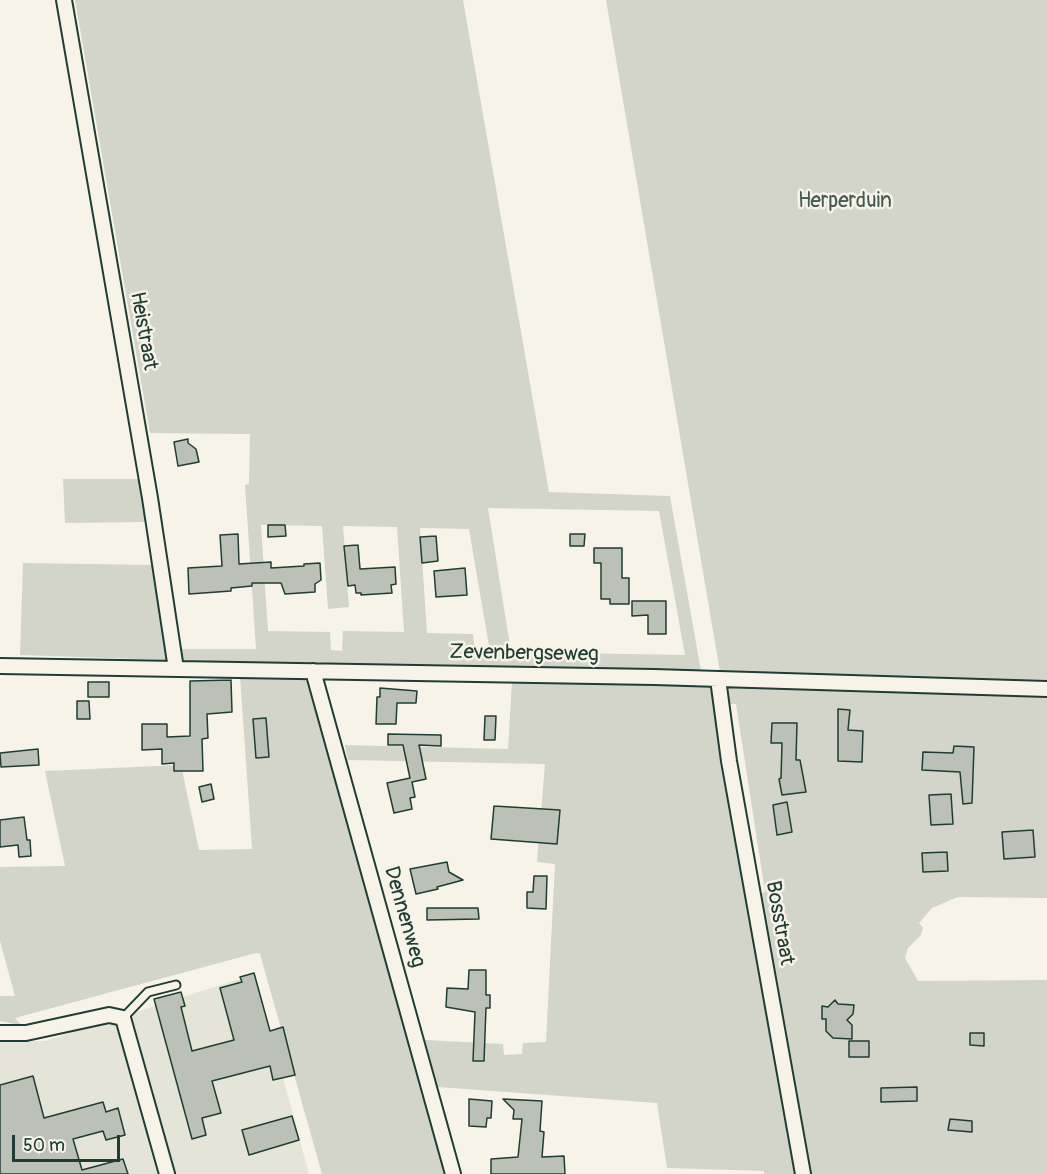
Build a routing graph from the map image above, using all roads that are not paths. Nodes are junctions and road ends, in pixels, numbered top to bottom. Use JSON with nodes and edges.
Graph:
{"nodes":[{"id":1,"x":64,"y":0,"type":"edge"},
{"id":2,"x":0,"y":666,"type":"edge"},
{"id":3,"x":176,"y":669,"type":"junction"},
{"id":4,"x":314,"y":671,"type":"junction"},
{"id":5,"x":718,"y":679,"type":"junction"},
{"id":6,"x":1047,"y":689,"type":"edge"},
{"id":7,"x":176,"y":985,"type":"dead end"},
{"id":8,"x":123,"y":1018,"type":"junction"},
{"id":9,"x":0,"y":1033,"type":"edge"},
{"id":10,"x":167,"y":1174,"type":"edge"},
{"id":11,"x":453,"y":1174,"type":"edge"},
{"id":12,"x":803,"y":1174,"type":"edge"}],
"edges":[{"from":1,"to":3,"type":"street","name":"Heistraat"},
{"from":2,"to":3,"type":"street","name":"Zevenbergseweg"},
{"from":3,"to":4,"type":"street","name":"Zevenbergseweg"},
{"from":4,"to":5,"type":"street","name":"Zevenbergseweg"},
{"from":4,"to":11,"type":"street","name":"Dennenweg"},
{"from":5,"to":6,"type":"street","name":"Zevenbergseweg"},
{"from":5,"to":12,"type":"street","name":"Bosstraat"},
{"from":7,"to":8,"type":"lane"},
{"from":8,"to":9,"type":"street"},
{"from":8,"to":10,"type":"street"}]}
